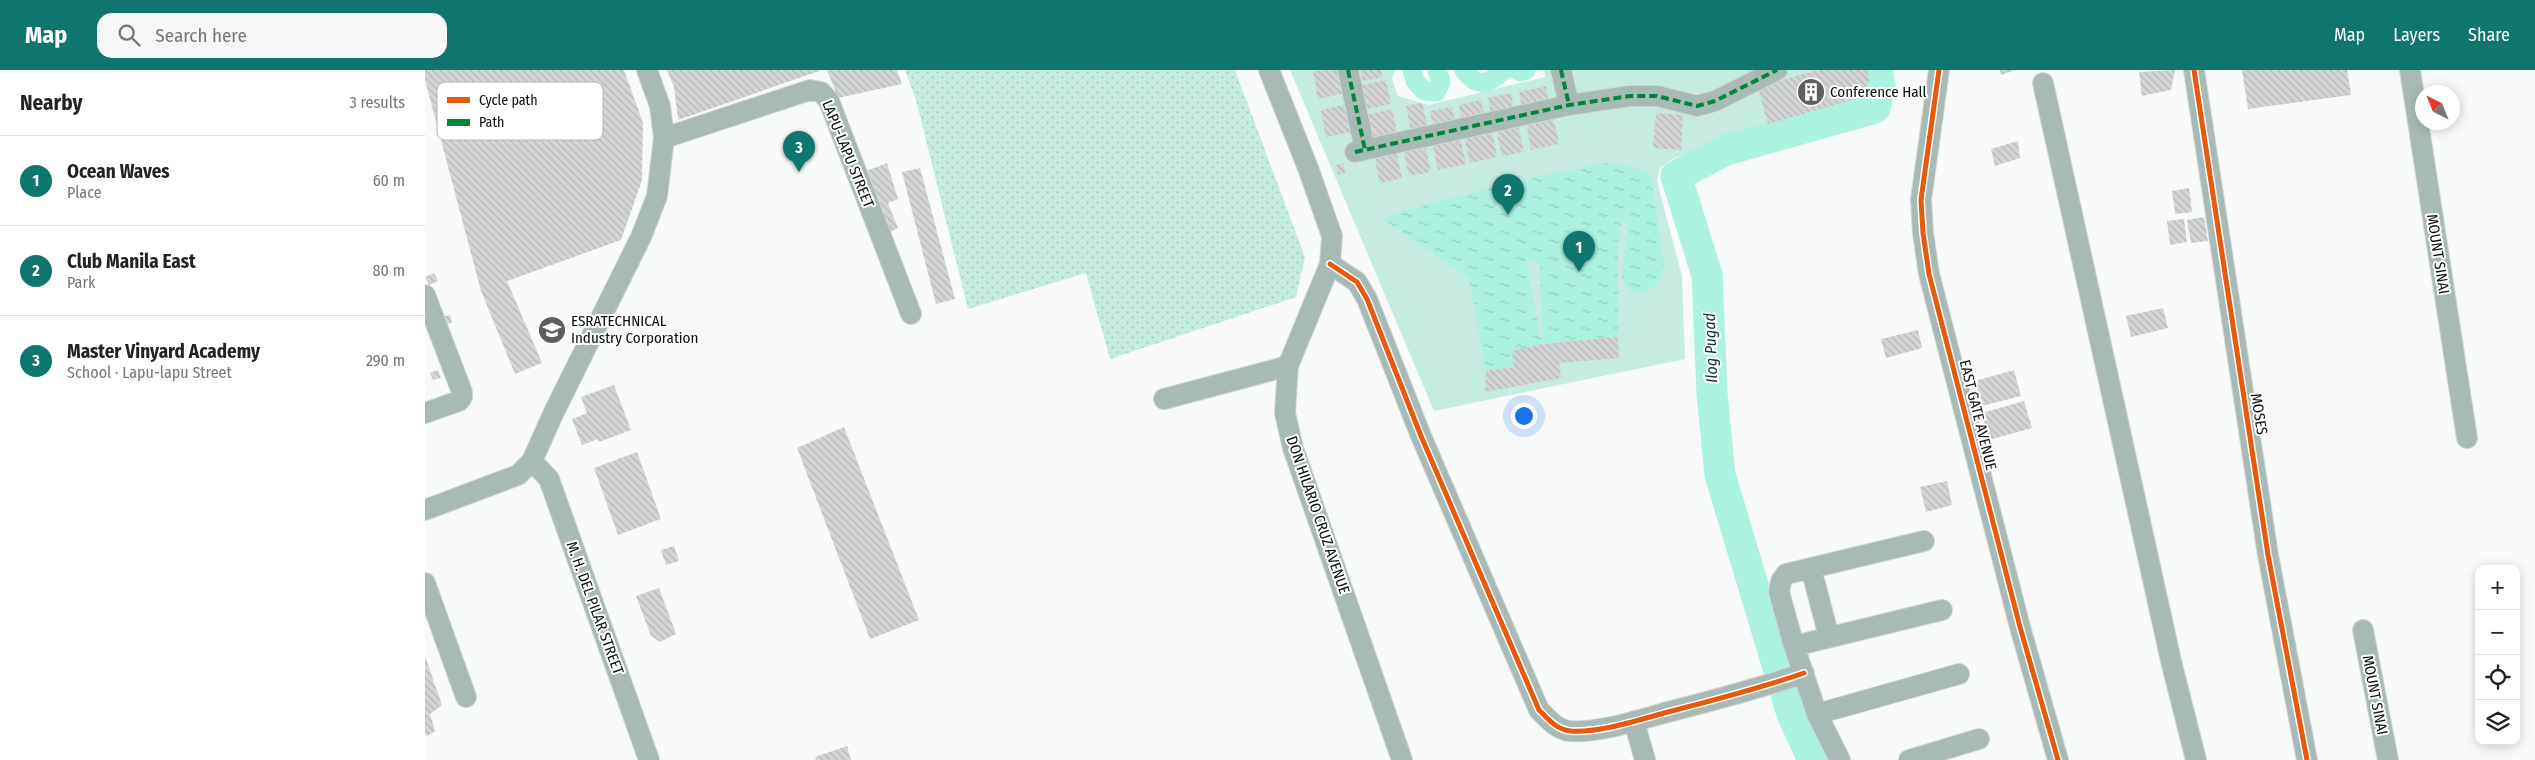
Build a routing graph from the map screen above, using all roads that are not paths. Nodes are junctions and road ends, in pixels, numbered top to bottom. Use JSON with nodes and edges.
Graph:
{"nodes":[{"id":1,"x":647,"y":70,"type":"edge"},
{"id":2,"x":1269,"y":70,"type":"edge"},
{"id":3,"x":1348,"y":70,"type":"edge"},
{"id":4,"x":1561,"y":70,"type":"edge"},
{"id":5,"x":1777,"y":70,"type":"edge"},
{"id":6,"x":1939,"y":70,"type":"edge"},
{"id":7,"x":2194,"y":70,"type":"edge"},
{"id":8,"x":2409,"y":70,"type":"edge"},
{"id":9,"x":2043,"y":82,"type":"dead end"},
{"id":10,"x":1569,"y":105,"type":"junction"},
{"id":11,"x":664,"y":138,"type":"junction"},
{"id":12,"x":1330,"y":264,"type":"junction"},
{"id":13,"x":425,"y":295,"type":"edge"},
{"id":14,"x":911,"y":314,"type":"dead end"},
{"id":15,"x":1288,"y":366,"type":"junction"},
{"id":16,"x":1164,"y":399,"type":"dead end"},
{"id":17,"x":425,"y":413,"type":"edge"},
{"id":18,"x":2467,"y":438,"type":"dead end"},
{"id":19,"x":532,"y":461,"type":"junction"},
{"id":20,"x":425,"y":510,"type":"edge"},
{"id":21,"x":1924,"y":541,"type":"dead end"},
{"id":22,"x":1811,"y":568,"type":"junction"},
{"id":23,"x":425,"y":583,"type":"edge"},
{"id":24,"x":1942,"y":610,"type":"dead end"},
{"id":25,"x":2363,"y":630,"type":"dead end"},
{"id":26,"x":1829,"y":637,"type":"junction"},
{"id":27,"x":1794,"y":646,"type":"junction"},
{"id":28,"x":1959,"y":674,"type":"dead end"},
{"id":29,"x":1796,"y":676,"type":"junction"},
{"id":30,"x":466,"y":696,"type":"dead end"},
{"id":31,"x":1817,"y":714,"type":"junction"},
{"id":32,"x":1634,"y":721,"type":"junction"},
{"id":33,"x":1979,"y":739,"type":"dead end"},
{"id":34,"x":649,"y":760,"type":"edge"},
{"id":35,"x":1402,"y":760,"type":"edge"},
{"id":36,"x":1645,"y":760,"type":"edge"},
{"id":37,"x":1840,"y":760,"type":"edge"},
{"id":38,"x":1909,"y":760,"type":"edge"},
{"id":39,"x":2058,"y":760,"type":"edge"},
{"id":40,"x":2195,"y":760,"type":"edge"},
{"id":41,"x":2307,"y":760,"type":"edge"},
{"id":42,"x":2388,"y":760,"type":"edge"}],
"edges":[{"from":1,"to":11,"type":"street"},
{"from":2,"to":12,"type":"street","name":"DON HILARIO CRUZ AVENUE"},
{"from":3,"to":10,"type":"street"},
{"from":4,"to":10,"type":"street"},
{"from":5,"to":10,"type":"street"},
{"from":6,"to":39,"type":"street","name":"EAST GATE AVENUE"},
{"from":7,"to":41,"type":"street","name":"MOSES"},
{"from":8,"to":18,"type":"street","name":"MOUNT SINAI"},
{"from":9,"to":40,"type":"street"},
{"from":11,"to":14,"type":"street","name":"LAPU-LAPU STREET"},
{"from":11,"to":19,"type":"street"},
{"from":12,"to":15,"type":"street","name":"DON HILARIO CRUZ AVENUE"},
{"from":12,"to":32,"type":"street"},
{"from":13,"to":17,"type":"street"},
{"from":15,"to":16,"type":"street"},
{"from":15,"to":35,"type":"street","name":"DON HILARIO CRUZ AVENUE"},
{"from":19,"to":20,"type":"street"},
{"from":19,"to":34,"type":"street","name":"M. H. DEL PILAR STREET"},
{"from":21,"to":22,"type":"street"},
{"from":22,"to":26,"type":"street"},
{"from":22,"to":27,"type":"street"},
{"from":23,"to":30,"type":"street"},
{"from":24,"to":26,"type":"street"},
{"from":25,"to":42,"type":"street","name":"MOUNT SINAI"},
{"from":26,"to":27,"type":"street"},
{"from":27,"to":29,"type":"street"},
{"from":28,"to":31,"type":"street"},
{"from":29,"to":31,"type":"street"},
{"from":29,"to":32,"type":"street"},
{"from":31,"to":37,"type":"street"},
{"from":32,"to":36,"type":"street"},
{"from":33,"to":38,"type":"street"}]}
